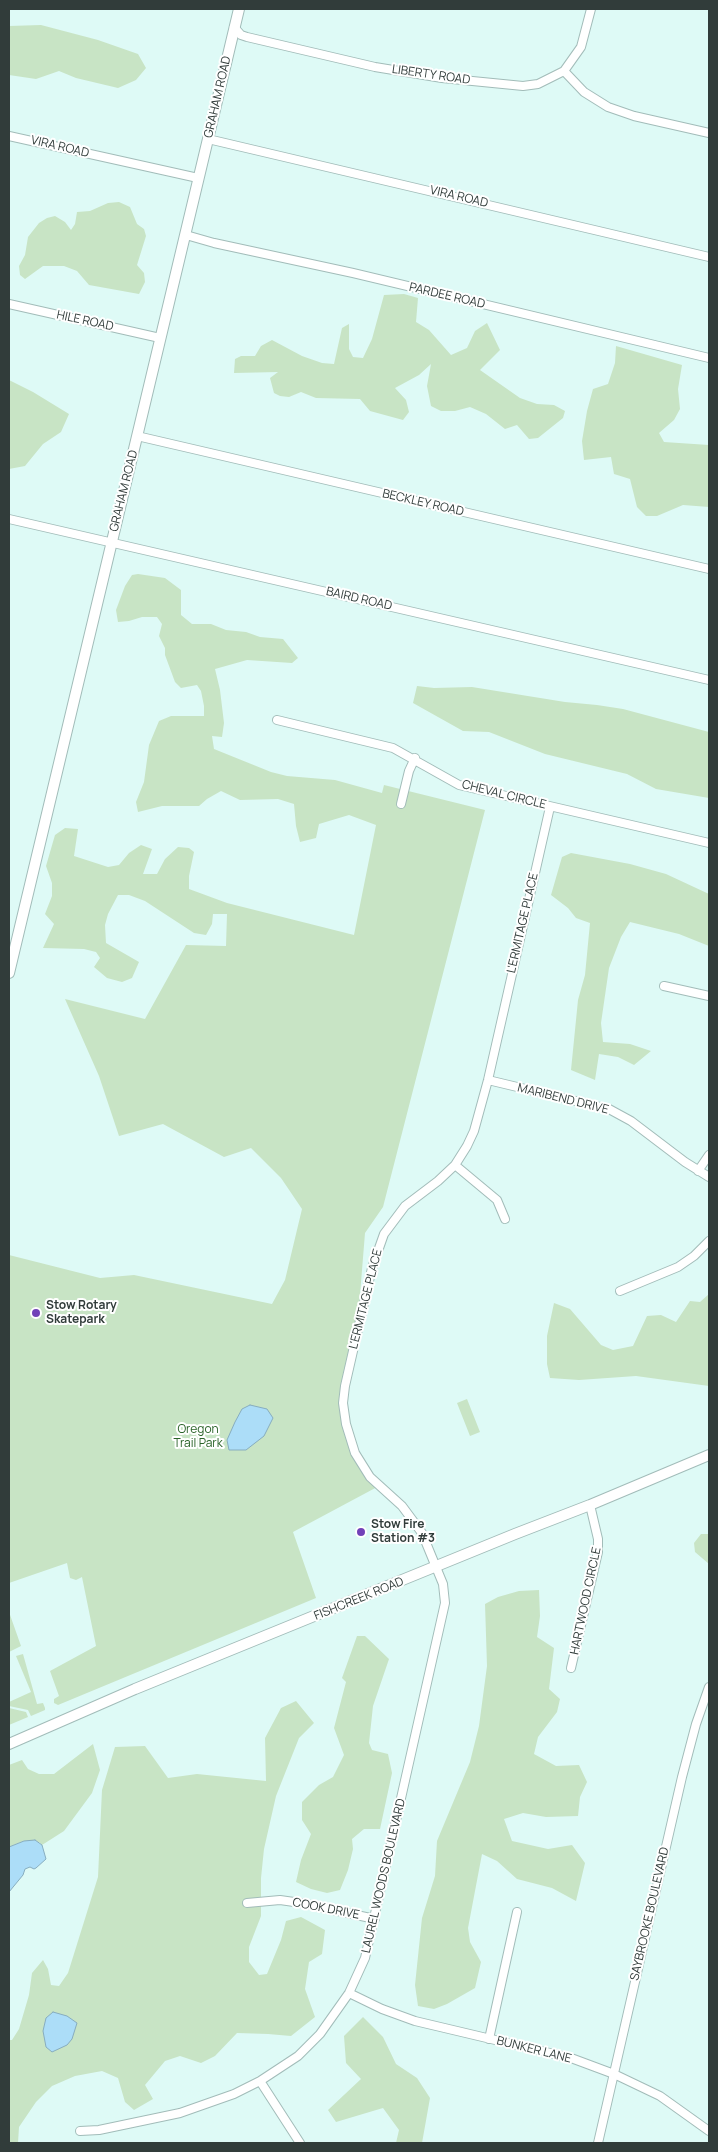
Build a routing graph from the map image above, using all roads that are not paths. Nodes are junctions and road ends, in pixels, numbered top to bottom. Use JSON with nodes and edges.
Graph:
{"nodes":[{"id":1,"x":239,"y":9,"type":"edge"},
{"id":2,"x":591,"y":9,"type":"edge"},
{"id":3,"x":234,"y":26,"type":"junction"},
{"id":4,"x":564,"y":71,"type":"junction"},
{"id":5,"x":709,"y":133,"type":"edge"},
{"id":6,"x":9,"y":136,"type":"edge"},
{"id":7,"x":208,"y":138,"type":"junction"},
{"id":8,"x":198,"y":178,"type":"junction"},
{"id":9,"x":186,"y":235,"type":"junction"},
{"id":10,"x":709,"y":257,"type":"edge"},
{"id":11,"x":9,"y":304,"type":"edge"},
{"id":12,"x":160,"y":338,"type":"junction"},
{"id":13,"x":709,"y":358,"type":"edge"},
{"id":14,"x":137,"y":436,"type":"junction"},
{"id":15,"x":9,"y":519,"type":"edge"},
{"id":16,"x":111,"y":541,"type":"junction"},
{"id":17,"x":709,"y":569,"type":"edge"},
{"id":18,"x":709,"y":680,"type":"edge"},
{"id":19,"x":277,"y":720,"type":"dead end"},
{"id":20,"x":415,"y":758,"type":"junction"},
{"id":21,"x":401,"y":804,"type":"dead end"},
{"id":22,"x":550,"y":807,"type":"junction"},
{"id":23,"x":709,"y":843,"type":"edge"},
{"id":24,"x":9,"y":973,"type":"edge"},
{"id":25,"x":664,"y":986,"type":"dead end"},
{"id":26,"x":709,"y":996,"type":"edge"},
{"id":27,"x":488,"y":1080,"type":"junction"},
{"id":28,"x":709,"y":1155,"type":"edge"},
{"id":29,"x":455,"y":1165,"type":"junction"},
{"id":30,"x":698,"y":1171,"type":"junction"},
{"id":31,"x":709,"y":1177,"type":"edge"},
{"id":32,"x":505,"y":1219,"type":"dead end"},
{"id":33,"x":709,"y":1241,"type":"edge"},
{"id":34,"x":620,"y":1291,"type":"dead end"},
{"id":35,"x":709,"y":1455,"type":"edge"},
{"id":36,"x":590,"y":1505,"type":"junction"},
{"id":37,"x":436,"y":1566,"type":"junction"},
{"id":38,"x":572,"y":1668,"type":"dead end"},
{"id":39,"x":709,"y":1687,"type":"edge"},
{"id":40,"x":9,"y":1744,"type":"edge"},
{"id":41,"x":246,"y":1903,"type":"dead end"},
{"id":42,"x":517,"y":1912,"type":"dead end"},
{"id":43,"x":375,"y":1919,"type":"junction"},
{"id":44,"x":350,"y":1993,"type":"junction"},
{"id":45,"x":489,"y":2039,"type":"junction"},
{"id":46,"x":614,"y":2074,"type":"junction"},
{"id":47,"x":260,"y":2081,"type":"junction"},
{"id":48,"x":709,"y":2130,"type":"edge"},
{"id":49,"x":80,"y":2131,"type":"dead end"},
{"id":50,"x":300,"y":2143,"type":"edge"},
{"id":51,"x":598,"y":2143,"type":"edge"}],
"edges":[{"from":1,"to":3,"type":"main road","name":"GRAHAM ROAD"},
{"from":2,"to":4,"type":"street","name":"LIBERTY ROAD"},
{"from":3,"to":4,"type":"street","name":"LIBERTY ROAD"},
{"from":3,"to":7,"type":"main road","name":"GRAHAM ROAD"},
{"from":4,"to":5,"type":"street"},
{"from":6,"to":8,"type":"street","name":"VIRA ROAD"},
{"from":7,"to":8,"type":"main road","name":"GRAHAM ROAD"},
{"from":7,"to":10,"type":"street","name":"VIRA ROAD"},
{"from":8,"to":9,"type":"main road","name":"GRAHAM ROAD"},
{"from":9,"to":12,"type":"main road","name":"GRAHAM ROAD"},
{"from":9,"to":13,"type":"street","name":"PARDEE ROAD"},
{"from":11,"to":12,"type":"street","name":"HILE ROAD"},
{"from":12,"to":14,"type":"main road","name":"GRAHAM ROAD"},
{"from":14,"to":16,"type":"main road","name":"GRAHAM ROAD"},
{"from":14,"to":17,"type":"street","name":"BECKLEY ROAD"},
{"from":15,"to":16,"type":"street","name":"BAIRD ROAD"},
{"from":16,"to":18,"type":"street","name":"BAIRD ROAD"},
{"from":16,"to":24,"type":"main road","name":"GRAHAM ROAD"},
{"from":19,"to":20,"type":"street","name":"CHEVAL CIRCLE"},
{"from":20,"to":21,"type":"street"},
{"from":20,"to":22,"type":"street","name":"CHEVAL CIRCLE"},
{"from":22,"to":23,"type":"street","name":"CHEVAL CIRCLE"},
{"from":22,"to":27,"type":"street","name":"L'ERMITAGE PLACE"},
{"from":25,"to":26,"type":"street"},
{"from":27,"to":29,"type":"street","name":"L'ERMITAGE PLACE"},
{"from":27,"to":30,"type":"street","name":"MARIBEND DRIVE"},
{"from":28,"to":30,"type":"street"},
{"from":29,"to":32,"type":"street"},
{"from":29,"to":37,"type":"street","name":"L'ERMITAGE PLACE"},
{"from":30,"to":31,"type":"street","name":"MARIBEND DRIVE"},
{"from":33,"to":34,"type":"street"},
{"from":35,"to":36,"type":"main road","name":"FISHCREEK ROAD"},
{"from":36,"to":37,"type":"main road","name":"FISHCREEK ROAD"},
{"from":36,"to":38,"type":"street","name":"HARTWOOD CIRCLE"},
{"from":37,"to":40,"type":"main road","name":"FISHCREEK ROAD"},
{"from":37,"to":43,"type":"street","name":"LAUREL WOODS BOULEVARD"},
{"from":39,"to":46,"type":"street","name":"SAYBROOKE BOULEVARD"},
{"from":41,"to":43,"type":"street","name":"COOK DRIVE"},
{"from":42,"to":45,"type":"street"},
{"from":43,"to":44,"type":"street","name":"LAUREL WOODS BOULEVARD"},
{"from":44,"to":45,"type":"street","name":"BUNKER LANE"},
{"from":44,"to":47,"type":"street","name":"LAUREL WOODS BOULEVARD"},
{"from":45,"to":46,"type":"street","name":"BUNKER LANE"},
{"from":46,"to":48,"type":"street","name":"BUNKER LANE"},
{"from":46,"to":51,"type":"street","name":"SAYBROOKE BOULEVARD"},
{"from":47,"to":49,"type":"street","name":"LAUREL WOODS BOULEVARD"},
{"from":47,"to":50,"type":"street"}]}
